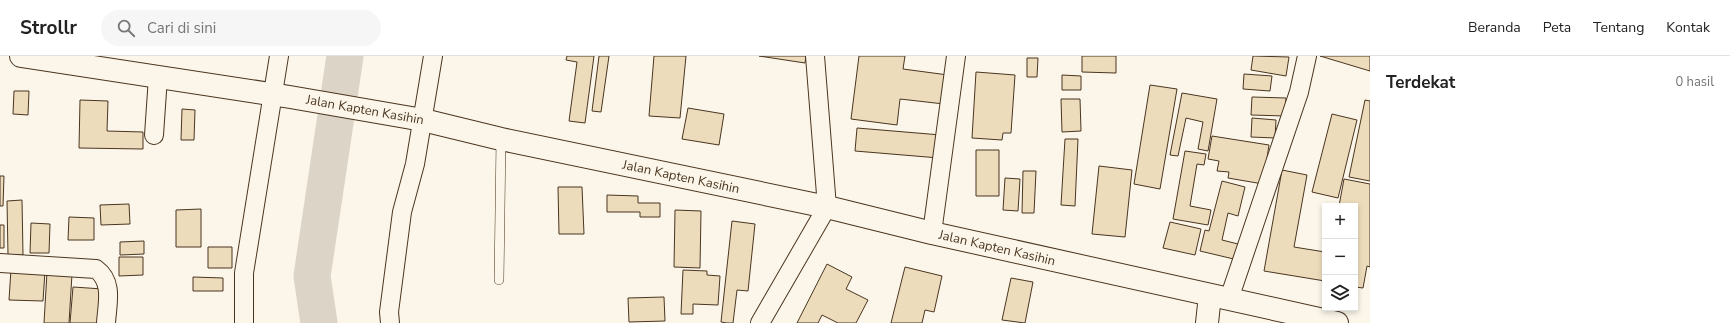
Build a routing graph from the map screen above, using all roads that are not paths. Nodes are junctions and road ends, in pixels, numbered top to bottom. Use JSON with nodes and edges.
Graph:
{"nodes":[{"id":1,"x":21,"y":56,"type":"edge"},
{"id":2,"x":279,"y":56,"type":"edge"},
{"id":3,"x":433,"y":56,"type":"edge"},
{"id":4,"x":815,"y":56,"type":"edge"},
{"id":5,"x":956,"y":56,"type":"edge"},
{"id":6,"x":1307,"y":56,"type":"edge"},
{"id":7,"x":158,"y":77,"type":"junction"},
{"id":8,"x":282,"y":95,"type":"junction"},
{"id":9,"x":419,"y":119,"type":"junction"},
{"id":10,"x":154,"y":136,"type":"dead end"},
{"id":11,"x":501,"y":138,"type":"junction"},
{"id":12,"x":827,"y":207,"type":"junction"},
{"id":13,"x":932,"y":233,"type":"junction"},
{"id":14,"x":0,"y":263,"type":"edge"},
{"id":15,"x":499,"y":280,"type":"dead end"},
{"id":16,"x":1219,"y":297,"type":"junction"},
{"id":17,"x":106,"y":323,"type":"edge"},
{"id":18,"x":244,"y":323,"type":"edge"},
{"id":19,"x":390,"y":323,"type":"edge"},
{"id":20,"x":760,"y":323,"type":"edge"},
{"id":21,"x":1207,"y":323,"type":"edge"},
{"id":22,"x":1337,"y":323,"type":"edge"}],
"edges":[{"from":1,"to":7,"type":"main road","name":"Jalan Kapten Kasihin"},
{"from":2,"to":8,"type":"street"},
{"from":3,"to":9,"type":"street"},
{"from":4,"to":12,"type":"street"},
{"from":5,"to":13,"type":"street"},
{"from":6,"to":16,"type":"street"},
{"from":7,"to":8,"type":"main road","name":"Jalan Kapten Kasihin"},
{"from":7,"to":10,"type":"street"},
{"from":8,"to":9,"type":"main road","name":"Jalan Kapten Kasihin"},
{"from":8,"to":18,"type":"street"},
{"from":9,"to":11,"type":"main road","name":"Jalan Kapten Kasihin"},
{"from":9,"to":19,"type":"street"},
{"from":11,"to":12,"type":"main road","name":"Jalan Kapten Kasihin"},
{"from":11,"to":15,"type":"lane"},
{"from":12,"to":13,"type":"main road","name":"Jalan Kapten Kasihin"},
{"from":12,"to":20,"type":"street"},
{"from":13,"to":16,"type":"main road","name":"Jalan Kapten Kasihin"},
{"from":14,"to":17,"type":"street"},
{"from":16,"to":21,"type":"main road"},
{"from":16,"to":22,"type":"main road","name":"Jalan Kapten Kasihin"}]}
